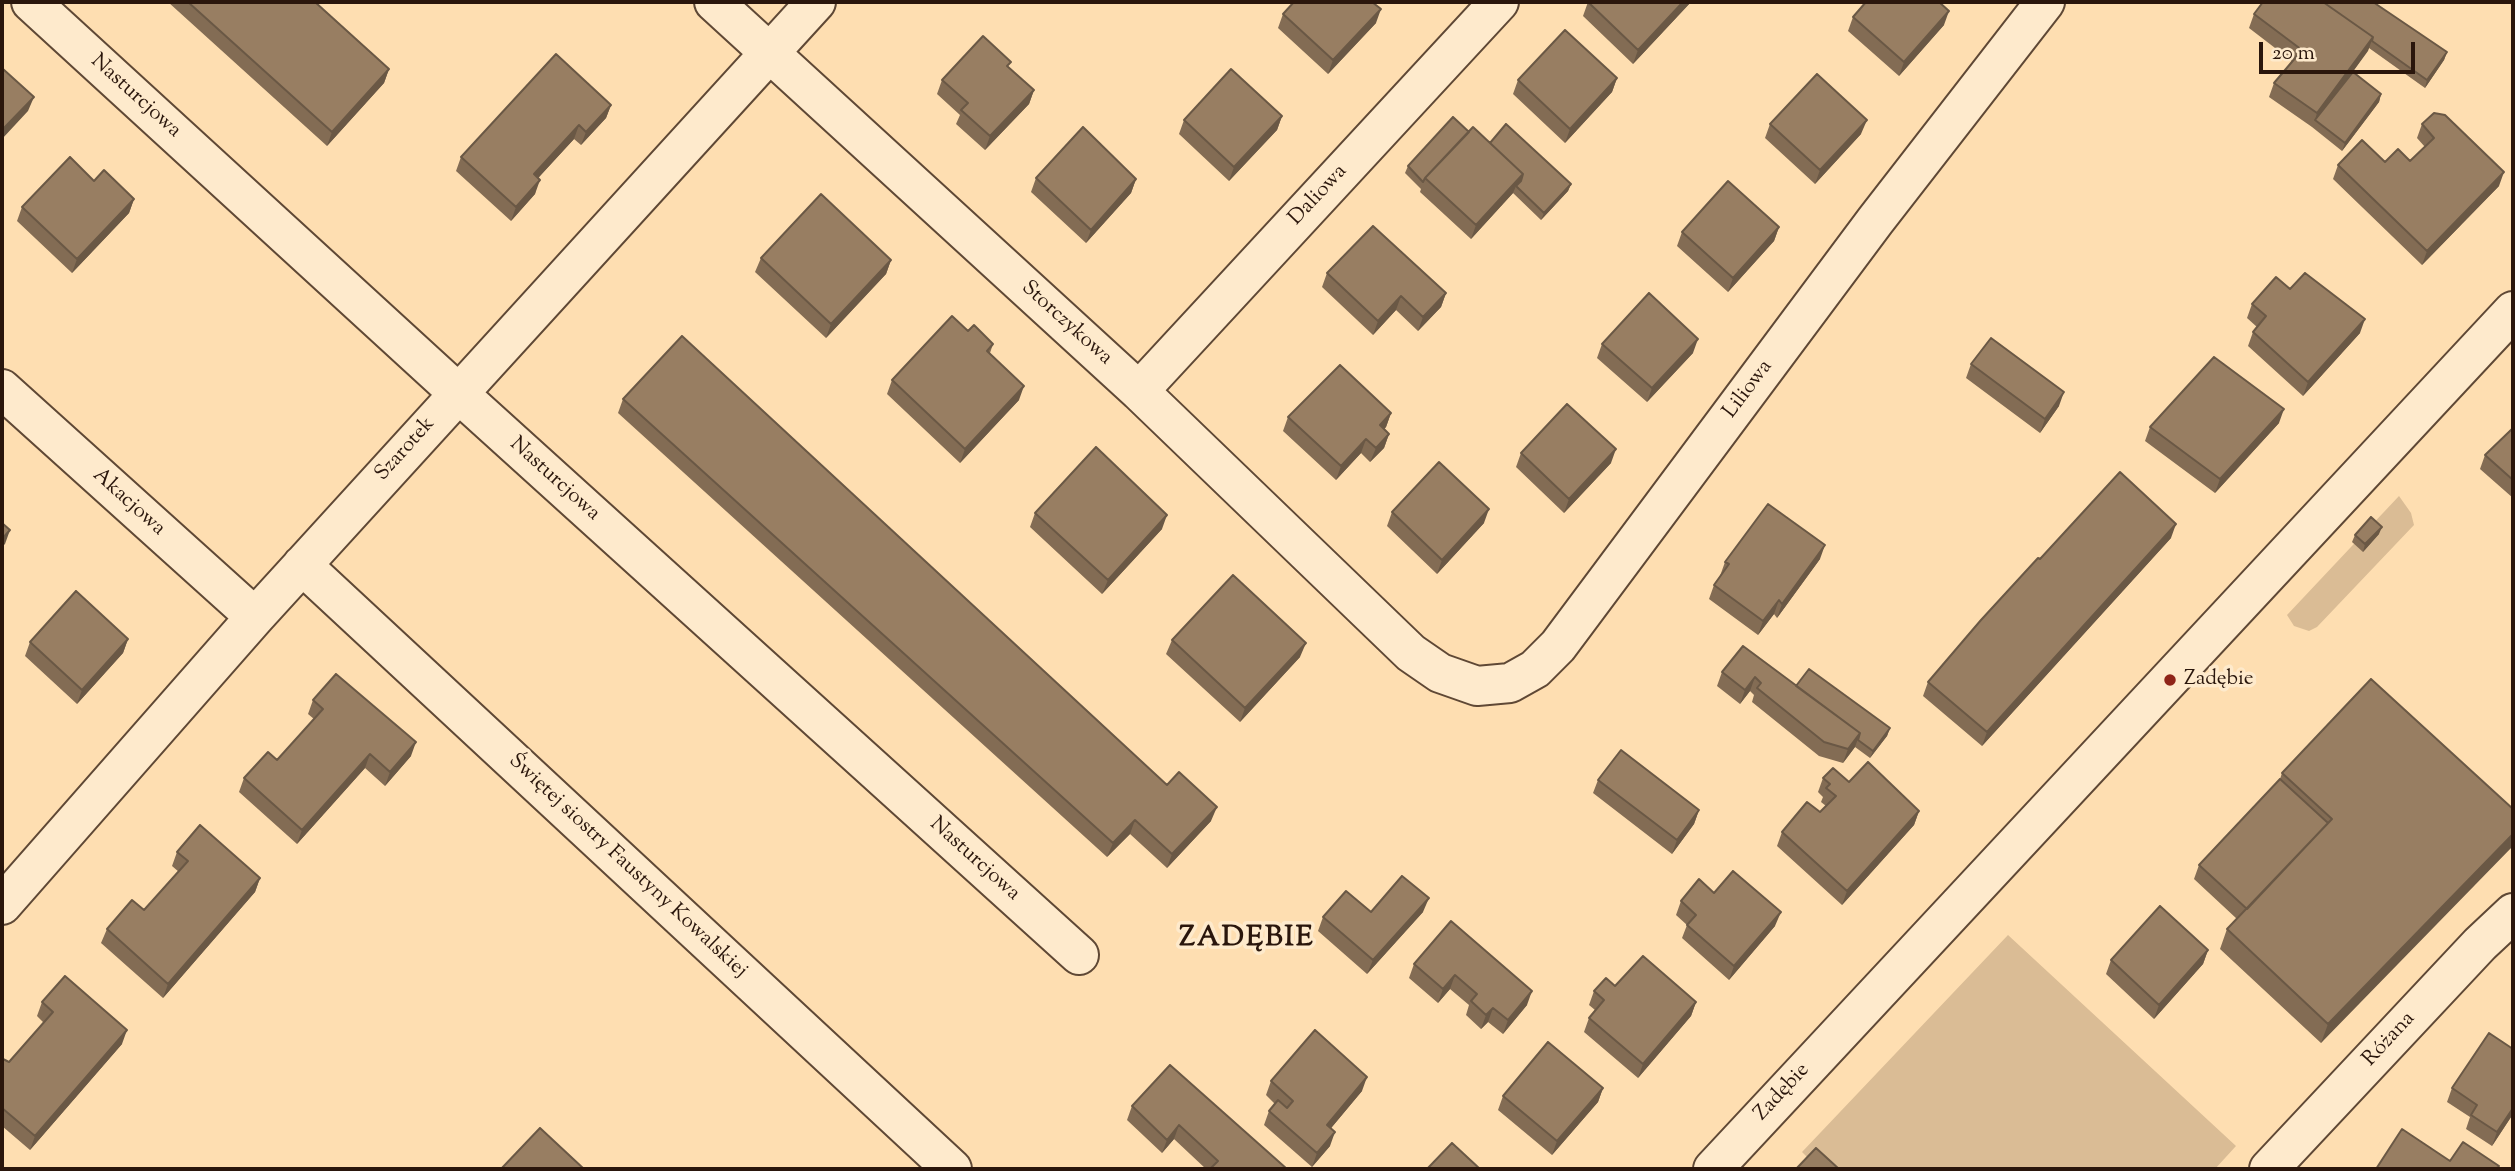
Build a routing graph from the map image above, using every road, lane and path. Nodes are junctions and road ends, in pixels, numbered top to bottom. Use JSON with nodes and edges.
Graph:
{"nodes":[{"id":1,"x":31,"y":2,"type":"edge"},
{"id":2,"x":714,"y":2,"type":"edge"},
{"id":3,"x":816,"y":2,"type":"edge"},
{"id":4,"x":1499,"y":2,"type":"edge"},
{"id":5,"x":2045,"y":2,"type":"edge"},
{"id":6,"x":769,"y":52,"type":"junction"},
{"id":7,"x":2513,"y":312,"type":"edge"},
{"id":8,"x":2,"y":389,"type":"edge"},
{"id":9,"x":1139,"y":391,"type":"junction"},
{"id":10,"x":458,"y":393,"type":"junction"},
{"id":11,"x":302,"y":565,"type":"junction"},
{"id":12,"x":255,"y":617,"type":"junction"},
{"id":13,"x":1411,"y":653,"type":"joint"},
{"id":14,"x":2,"y":905,"type":"edge"},
{"id":15,"x":2513,"y":913,"type":"edge"},
{"id":16,"x":1079,"y":955,"type":"dead end"},
{"id":17,"x":952,"y":1169,"type":"edge"},
{"id":18,"x":1713,"y":1169,"type":"edge"},
{"id":19,"x":2269,"y":1169,"type":"edge"}],
"edges":[{"from":1,"to":10,"type":"street","name":"Nasturcjowa"},
{"from":2,"to":6,"type":"street","name":"Storczykowa"},
{"from":3,"to":6,"type":"street","name":"Szarotek"},
{"from":4,"to":9,"type":"street","name":"Daliowa"},
{"from":5,"to":13,"type":"street","name":"Liliowa"},
{"from":6,"to":9,"type":"street","name":"Storczykowa"},
{"from":6,"to":10,"type":"street","name":"Szarotek"},
{"from":7,"to":18,"type":"street","name":"Zadębie"},
{"from":8,"to":12,"type":"street","name":"Akacjowa"},
{"from":9,"to":13,"type":"street","name":"Storczykowa"},
{"from":10,"to":11,"type":"street","name":"Szarotek"},
{"from":10,"to":16,"type":"street","name":"Nasturcjowa"},
{"from":11,"to":12,"type":"street","name":"Szarotek"},
{"from":11,"to":17,"type":"street","name":"Świętej siostry Faustyny Kowalskiej"},
{"from":12,"to":14,"type":"street","name":"Szarotek"},
{"from":15,"to":19,"type":"street","name":"Różana"}]}
